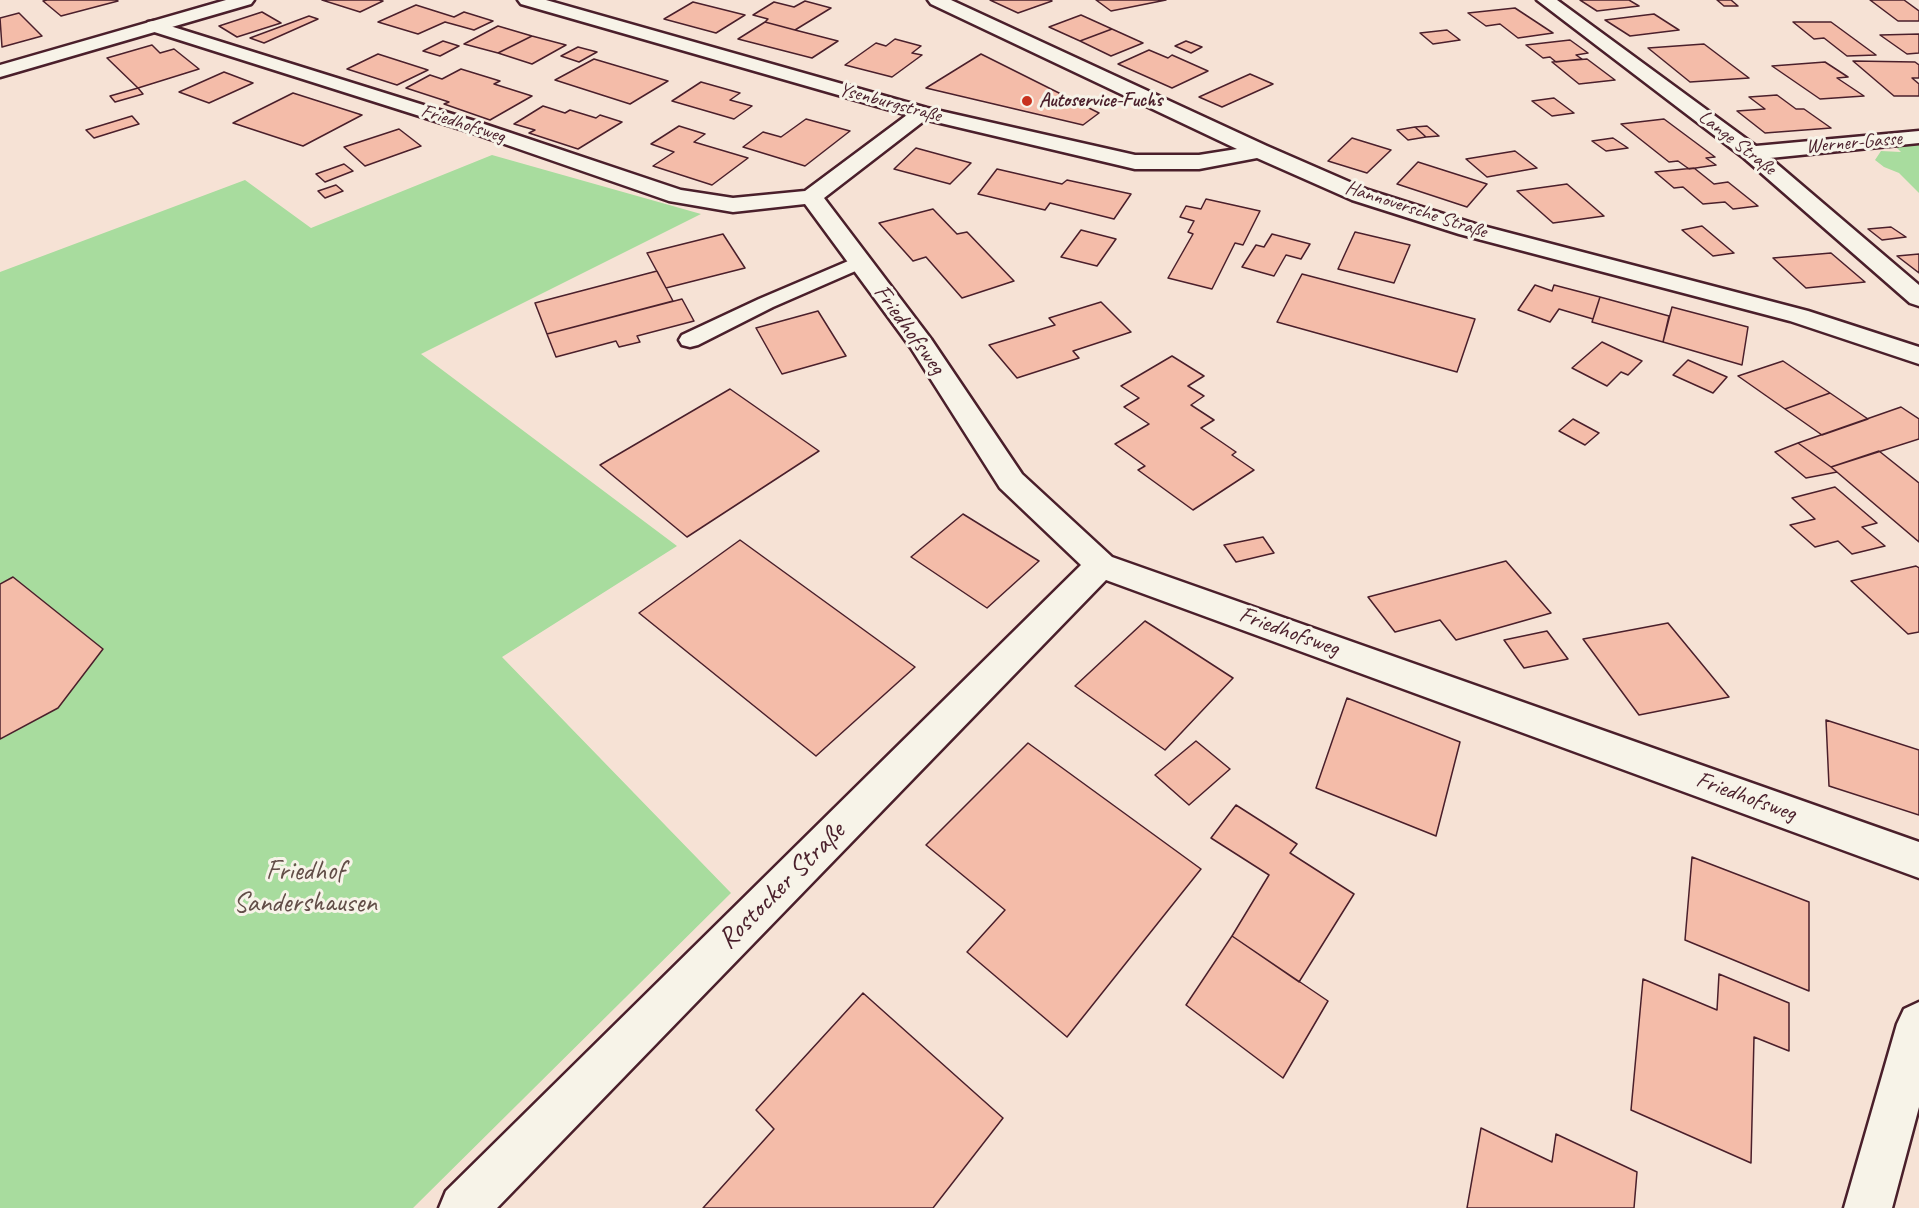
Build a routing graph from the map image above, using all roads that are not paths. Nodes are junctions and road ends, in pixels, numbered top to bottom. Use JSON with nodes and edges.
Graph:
{"nodes":[{"id":1,"x":245,"y":0,"type":"edge"},
{"id":2,"x":527,"y":0,"type":"edge"},
{"id":3,"x":937,"y":0,"type":"edge"},
{"id":4,"x":1546,"y":0,"type":"edge"},
{"id":5,"x":154,"y":26,"type":"junction"},
{"id":6,"x":0,"y":71,"type":"edge"},
{"id":7,"x":922,"y":113,"type":"junction"},
{"id":8,"x":1919,"y":137,"type":"edge"},
{"id":9,"x":1259,"y":151,"type":"junction"},
{"id":10,"x":1752,"y":153,"type":"junction"},
{"id":11,"x":811,"y":197,"type":"junction"},
{"id":12,"x":860,"y":262,"type":"junction"},
{"id":13,"x":1919,"y":298,"type":"edge"},
{"id":14,"x":690,"y":340,"type":"dead end"},
{"id":15,"x":1919,"y":356,"type":"edge"},
{"id":16,"x":1101,"y":565,"type":"junction"},
{"id":17,"x":1919,"y":860,"type":"edge"},
{"id":18,"x":1919,"y":1024,"type":"edge"},
{"id":19,"x":463,"y":1208,"type":"edge"},
{"id":20,"x":1868,"y":1208,"type":"edge"}],
"edges":[{"from":1,"to":5,"type":"street"},
{"from":2,"to":7,"type":"street","name":"Ysenburgstraße"},
{"from":3,"to":9,"type":"street","name":"Hannoversche Straße"},
{"from":4,"to":10,"type":"street","name":"Lange Straße"},
{"from":5,"to":6,"type":"street"},
{"from":5,"to":11,"type":"street","name":"Friedhofsweg"},
{"from":7,"to":9,"type":"street","name":"Ysenburgstraße"},
{"from":7,"to":11,"type":"street"},
{"from":8,"to":10,"type":"street","name":"Werner-Gasse"},
{"from":9,"to":15,"type":"street","name":"Hannoversche Straße"},
{"from":10,"to":13,"type":"street","name":"Lange Straße"},
{"from":11,"to":12,"type":"street","name":"Friedhofsweg"},
{"from":12,"to":14,"type":"lane"},
{"from":12,"to":16,"type":"street","name":"Friedhofsweg"},
{"from":16,"to":17,"type":"street","name":"Friedhofsweg"},
{"from":16,"to":19,"type":"street","name":"Rostocker Straße"},
{"from":18,"to":20,"type":"street"}]}
